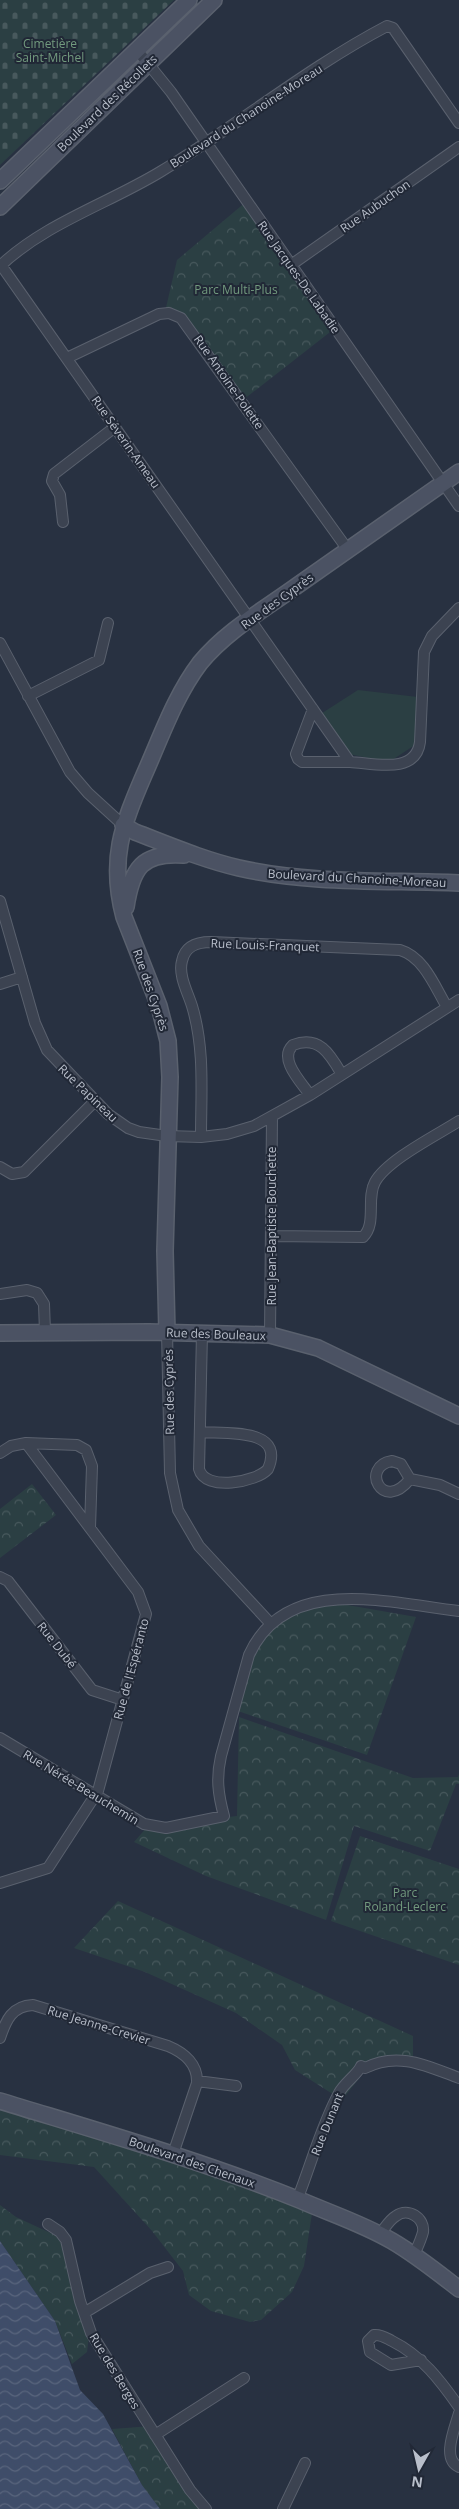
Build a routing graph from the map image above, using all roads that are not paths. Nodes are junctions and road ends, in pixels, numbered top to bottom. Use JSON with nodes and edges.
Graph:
{"nodes":[{"id":1,"x":189,"y":0,"type":"edge"},
{"id":2,"x":214,"y":0,"type":"edge"},
{"id":3,"x":137,"y":50,"type":"junction"},
{"id":4,"x":148,"y":63,"type":"junction"},
{"id":5,"x":459,"y":123,"type":"edge"},
{"id":6,"x":206,"y":143,"type":"junction"},
{"id":7,"x":459,"y":147,"type":"edge"},
{"id":8,"x":0,"y":182,"type":"edge"},
{"id":9,"x":0,"y":207,"type":"edge"},
{"id":10,"x":1,"y":265,"type":"edge"},
{"id":11,"x":291,"y":265,"type":"junction"},
{"id":12,"x":67,"y":358,"type":"junction"},
{"id":13,"x":115,"y":427,"type":"junction"},
{"id":14,"x":459,"y":472,"type":"edge"},
{"id":15,"x":443,"y":483,"type":"junction"},
{"id":16,"x":459,"y":506,"type":"edge"},
{"id":17,"x":63,"y":522,"type":"dead end"},
{"id":18,"x":348,"y":550,"type":"junction"},
{"id":19,"x":459,"y":608,"type":"edge"},
{"id":20,"x":250,"y":619,"type":"junction"},
{"id":21,"x":108,"y":623,"type":"dead end"},
{"id":22,"x":0,"y":643,"type":"edge"},
{"id":23,"x":28,"y":696,"type":"junction"},
{"id":24,"x":313,"y":708,"type":"junction"},
{"id":25,"x":350,"y":762,"type":"junction"},
{"id":26,"x":123,"y":825,"type":"junction"},
{"id":27,"x":198,"y":856,"type":"junction"},
{"id":28,"x":459,"y":883,"type":"edge"},
{"id":29,"x":0,"y":901,"type":"edge"},
{"id":30,"x":124,"y":917,"type":"junction"},
{"id":31,"x":22,"y":977,"type":"junction"},
{"id":32,"x":0,"y":984,"type":"edge"},
{"id":33,"x":459,"y":1000,"type":"edge"},
{"id":34,"x":447,"y":1007,"type":"junction"},
{"id":35,"x":341,"y":1073,"type":"junction"},
{"id":36,"x":310,"y":1095,"type":"junction"},
{"id":37,"x":95,"y":1101,"type":"junction"},
{"id":38,"x":272,"y":1117,"type":"junction"},
{"id":39,"x":459,"y":1121,"type":"edge"},
{"id":40,"x":168,"y":1136,"type":"junction"},
{"id":41,"x":201,"y":1137,"type":"junction"},
{"id":42,"x":0,"y":1167,"type":"edge"},
{"id":43,"x":271,"y":1236,"type":"junction"},
{"id":44,"x":0,"y":1294,"type":"edge"},
{"id":45,"x":46,"y":1332,"type":"junction"},
{"id":46,"x":167,"y":1332,"type":"junction"},
{"id":47,"x":0,"y":1333,"type":"edge"},
{"id":48,"x":202,"y":1333,"type":"junction"},
{"id":49,"x":270,"y":1335,"type":"junction"},
{"id":50,"x":459,"y":1416,"type":"edge"},
{"id":51,"x":200,"y":1432,"type":"junction"},
{"id":52,"x":26,"y":1443,"type":"junction"},
{"id":53,"x":0,"y":1453,"type":"edge"},
{"id":54,"x":410,"y":1479,"type":"dead end"},
{"id":55,"x":459,"y":1494,"type":"edge"},
{"id":56,"x":90,"y":1528,"type":"junction"},
{"id":57,"x":0,"y":1577,"type":"edge"},
{"id":58,"x":459,"y":1611,"type":"edge"},
{"id":59,"x":271,"y":1624,"type":"junction"},
{"id":60,"x":123,"y":1700,"type":"junction"},
{"id":61,"x":0,"y":1738,"type":"edge"},
{"id":62,"x":96,"y":1795,"type":"junction"},
{"id":63,"x":0,"y":1883,"type":"edge"},
{"id":64,"x":0,"y":2038,"type":"edge"},
{"id":65,"x":459,"y":2078,"type":"edge"},
{"id":66,"x":197,"y":2081,"type":"junction"},
{"id":67,"x":236,"y":2086,"type":"dead end"},
{"id":68,"x":0,"y":2101,"type":"edge"},
{"id":69,"x":173,"y":2154,"type":"junction"},
{"id":70,"x":297,"y":2200,"type":"junction"},
{"id":71,"x":48,"y":2224,"type":"dead end"},
{"id":72,"x":380,"y":2234,"type":"junction"},
{"id":73,"x":414,"y":2255,"type":"junction"},
{"id":74,"x":168,"y":2267,"type":"dead end"},
{"id":75,"x":459,"y":2289,"type":"edge"},
{"id":76,"x":84,"y":2313,"type":"junction"},
{"id":77,"x":421,"y":2360,"type":"junction"},
{"id":78,"x":244,"y":2378,"type":"dead end"},
{"id":79,"x":459,"y":2407,"type":"edge"},
{"id":80,"x":459,"y":2413,"type":"edge"},
{"id":81,"x":154,"y":2435,"type":"junction"},
{"id":82,"x":305,"y":2463,"type":"dead end"},
{"id":83,"x":459,"y":2467,"type":"edge"},
{"id":84,"x":206,"y":2509,"type":"edge"},
{"id":85,"x":283,"y":2509,"type":"edge"}],
"edges":[{"from":1,"to":3,"type":"street","name":"Boulevard des Récollets"},
{"from":2,"to":4,"type":"street","name":"Boulevard des Récollets"},
{"from":3,"to":4,"type":"street","name":"Rue Jacques-De Labadie"},
{"from":3,"to":8,"type":"street","name":"Boulevard des Récollets"},
{"from":4,"to":6,"type":"street","name":"Rue Jacques-De Labadie"},
{"from":4,"to":9,"type":"street","name":"Boulevard des Récollets"},
{"from":5,"to":6,"type":"street","name":"Boulevard du Chanoine-Moreau"},
{"from":6,"to":10,"type":"street","name":"Boulevard du Chanoine-Moreau"},
{"from":6,"to":11,"type":"street","name":"Rue Jacques-De Labadie"},
{"from":7,"to":11,"type":"street","name":"Rue Aubuchon"},
{"from":10,"to":12,"type":"street","name":"Rue Séverin-Ameau"},
{"from":11,"to":15,"type":"street","name":"Rue Jacques-De Labadie"},
{"from":12,"to":13,"type":"street","name":"Rue Séverin-Ameau"},
{"from":12,"to":18,"type":"street","name":"Rue Antoine-Polette"},
{"from":13,"to":17,"type":"street"},
{"from":13,"to":20,"type":"street","name":"Rue Séverin-Ameau"},
{"from":14,"to":15,"type":"street","name":"Rue des Cyprès"},
{"from":15,"to":16,"type":"street","name":"Rue Jacques-De Labadie"},
{"from":15,"to":18,"type":"street","name":"Rue des Cyprès"},
{"from":18,"to":20,"type":"street","name":"Rue des Cyprès"},
{"from":19,"to":25,"type":"street"},
{"from":20,"to":24,"type":"street","name":"Rue Séverin-Ameau"},
{"from":20,"to":26,"type":"street","name":"Rue des Cyprès"},
{"from":21,"to":23,"type":"street"},
{"from":22,"to":23,"type":"street"},
{"from":23,"to":26,"type":"street"},
{"from":24,"to":25,"type":"street","name":"Rue Séverin-Ameau"},
{"from":24,"to":25,"type":"street"},
{"from":26,"to":27,"type":"street"},
{"from":26,"to":30,"type":"street","name":"Rue des Cyprès"},
{"from":27,"to":28,"type":"street","name":"Boulevard du Chanoine-Moreau"},
{"from":27,"to":30,"type":"street"},
{"from":29,"to":31,"type":"street","name":"Rue Papineau"},
{"from":30,"to":40,"type":"street","name":"Rue des Cyprès"},
{"from":31,"to":32,"type":"street"},
{"from":31,"to":37,"type":"street","name":"Rue Papineau"},
{"from":33,"to":34,"type":"street","name":"Rue Papineau"},
{"from":34,"to":35,"type":"street","name":"Rue Papineau"},
{"from":34,"to":41,"type":"street","name":"Rue Louis-Franquet"},
{"from":35,"to":36,"type":"street","name":"Rue Papineau"},
{"from":35,"to":36,"type":"street"},
{"from":36,"to":38,"type":"street","name":"Rue Papineau"},
{"from":37,"to":40,"type":"street","name":"Rue Papineau"},
{"from":37,"to":42,"type":"street"},
{"from":38,"to":41,"type":"street","name":"Rue Papineau"},
{"from":38,"to":43,"type":"street","name":"Rue Jean-Baptiste Bouchette"},
{"from":39,"to":43,"type":"street"},
{"from":40,"to":41,"type":"street","name":"Rue Papineau"},
{"from":40,"to":46,"type":"street","name":"Rue des Cyprès"},
{"from":43,"to":49,"type":"street","name":"Rue Jean-Baptiste Bouchette"},
{"from":44,"to":45,"type":"street"},
{"from":45,"to":46,"type":"street","name":"Rue des Bouleaux"},
{"from":45,"to":47,"type":"street","name":"Rue des Bouleaux"},
{"from":46,"to":48,"type":"street","name":"Rue des Bouleaux"},
{"from":46,"to":59,"type":"street","name":"Rue des Cyprès"},
{"from":48,"to":49,"type":"street","name":"Rue des Bouleaux"},
{"from":48,"to":51,"type":"street"},
{"from":49,"to":50,"type":"street","name":"Rue des Bouleaux"},
{"from":51,"to":51,"type":"street"},
{"from":52,"to":53,"type":"street"},
{"from":52,"to":56,"type":"street","name":"Rue de l'Espéranto"},
{"from":52,"to":56,"type":"street"},
{"from":54,"to":55,"type":"street"},
{"from":56,"to":60,"type":"street","name":"Rue de l'Espéranto"},
{"from":57,"to":60,"type":"street","name":"Rue Dubé"},
{"from":58,"to":59,"type":"street"},
{"from":59,"to":62,"type":"street","name":"Rue Nérée-Beauchemin"},
{"from":60,"to":62,"type":"street","name":"Rue de l'Espéranto"},
{"from":61,"to":62,"type":"street","name":"Rue Nérée-Beauchemin"},
{"from":62,"to":63,"type":"street","name":"Rue de l'Espéranto"},
{"from":64,"to":66,"type":"street","name":"Rue Jeanne-Crevier"},
{"from":65,"to":70,"type":"street","name":"Rue Dunant"},
{"from":66,"to":67,"type":"street"},
{"from":66,"to":69,"type":"street"},
{"from":68,"to":69,"type":"street","name":"Boulevard des Chenaux"},
{"from":69,"to":70,"type":"street","name":"Boulevard des Chenaux"},
{"from":70,"to":72,"type":"street","name":"Boulevard des Chenaux"},
{"from":71,"to":76,"type":"street","name":"Rue des Berges"},
{"from":72,"to":73,"type":"street","name":"Boulevard des Chenaux"},
{"from":72,"to":73,"type":"street"},
{"from":73,"to":75,"type":"street","name":"Boulevard des Chenaux"},
{"from":74,"to":76,"type":"street"},
{"from":76,"to":81,"type":"street","name":"Rue des Berges"},
{"from":77,"to":77,"type":"street"},
{"from":77,"to":79,"type":"street"},
{"from":78,"to":81,"type":"street"},
{"from":80,"to":83,"type":"street"},
{"from":81,"to":84,"type":"street","name":"Rue des Berges"},
{"from":82,"to":85,"type":"street"}]}
